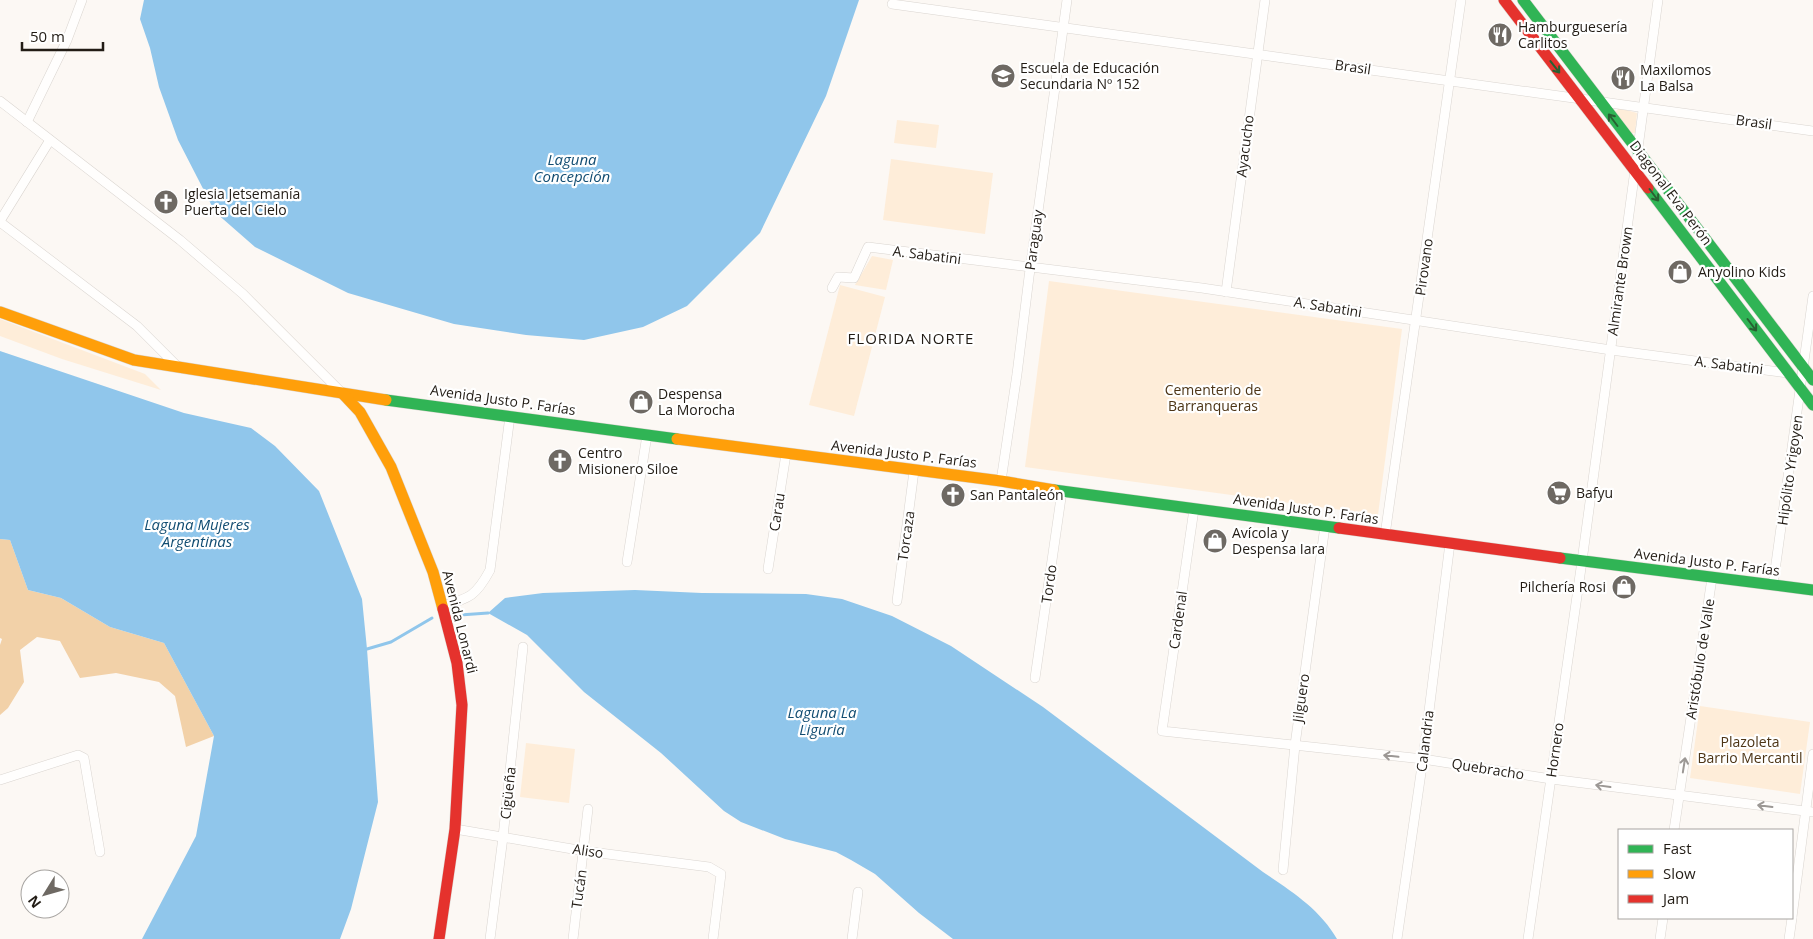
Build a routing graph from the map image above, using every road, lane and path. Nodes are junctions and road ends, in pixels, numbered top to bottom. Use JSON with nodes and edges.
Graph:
{"nodes":[{"id":1,"x":82,"y":0,"type":"edge"},
{"id":2,"x":1067,"y":0,"type":"edge"},
{"id":3,"x":1265,"y":0,"type":"edge"},
{"id":4,"x":1461,"y":0,"type":"edge"},
{"id":5,"x":1504,"y":0,"type":"edge"},
{"id":6,"x":1523,"y":0,"type":"edge"},
{"id":7,"x":1658,"y":0,"type":"edge"},
{"id":8,"x":892,"y":4,"type":"dead end"},
{"id":9,"x":1063,"y":27,"type":"junction"},
{"id":10,"x":1257,"y":54,"type":"junction"},
{"id":11,"x":1450,"y":80,"type":"junction"},
{"id":12,"x":1580,"y":98,"type":"junction"},
{"id":13,"x":0,"y":101,"type":"edge"},
{"id":14,"x":1598,"y":101,"type":"junction"},
{"id":15,"x":1643,"y":107,"type":"junction"},
{"id":16,"x":27,"y":122,"type":"junction"},
{"id":17,"x":1813,"y":131,"type":"edge"},
{"id":18,"x":50,"y":140,"type":"junction"},
{"id":19,"x":1638,"y":152,"type":"junction"},
{"id":20,"x":1635,"y":170,"type":"junction"},
{"id":21,"x":0,"y":221,"type":"edge"},
{"id":22,"x":1030,"y":267,"type":"junction"},
{"id":23,"x":832,"y":288,"type":"dead end"},
{"id":24,"x":1226,"y":292,"type":"junction"},
{"id":25,"x":1813,"y":296,"type":"edge"},
{"id":26,"x":0,"y":312,"type":"edge"},
{"id":27,"x":1416,"y":320,"type":"junction"},
{"id":28,"x":1611,"y":350,"type":"junction"},
{"id":29,"x":1803,"y":366,"type":"junction"},
{"id":30,"x":178,"y":367,"type":"junction"},
{"id":31,"x":1788,"y":373,"type":"junction"},
{"id":32,"x":1813,"y":380,"type":"edge"},
{"id":33,"x":1801,"y":390,"type":"junction"},
{"id":34,"x":343,"y":394,"type":"junction"},
{"id":35,"x":1813,"y":406,"type":"edge"},
{"id":36,"x":510,"y":416,"type":"junction"},
{"id":37,"x":647,"y":435,"type":"junction"},
{"id":38,"x":786,"y":454,"type":"junction"},
{"id":39,"x":914,"y":471,"type":"junction"},
{"id":40,"x":1001,"y":481,"type":"junction"},
{"id":41,"x":1062,"y":491,"type":"junction"},
{"id":42,"x":1194,"y":509,"type":"junction"},
{"id":43,"x":1325,"y":526,"type":"junction"},
{"id":44,"x":1386,"y":535,"type":"junction"},
{"id":45,"x":1450,"y":543,"type":"junction"},
{"id":46,"x":1582,"y":561,"type":"junction"},
{"id":47,"x":628,"y":562,"type":"dead end"},
{"id":48,"x":768,"y":569,"type":"dead end"},
{"id":49,"x":1712,"y":578,"type":"junction"},
{"id":50,"x":1773,"y":585,"type":"junction"},
{"id":51,"x":1813,"y":590,"type":"edge"},
{"id":52,"x":897,"y":601,"type":"dead end"},
{"id":53,"x":443,"y":606,"type":"junction"},
{"id":54,"x":523,"y":646,"type":"dead end"},
{"id":55,"x":1035,"y":678,"type":"dead end"},
{"id":56,"x":1162,"y":731,"type":"joint"},
{"id":57,"x":1295,"y":745,"type":"junction"},
{"id":58,"x":1813,"y":754,"type":"edge"},
{"id":59,"x":1423,"y":759,"type":"junction"},
{"id":60,"x":1551,"y":779,"type":"junction"},
{"id":61,"x":0,"y":780,"type":"edge"},
{"id":62,"x":1679,"y":796,"type":"junction"},
{"id":63,"x":588,"y":809,"type":"dead end"},
{"id":64,"x":1810,"y":812,"type":"edge"},
{"id":65,"x":455,"y":829,"type":"junction"},
{"id":66,"x":1674,"y":829,"type":"edge"},
{"id":67,"x":504,"y":837,"type":"junction"},
{"id":68,"x":584,"y":851,"type":"junction"},
{"id":69,"x":100,"y":852,"type":"dead end"},
{"id":70,"x":1283,"y":870,"type":"dead end"},
{"id":71,"x":858,"y":892,"type":"dead end"},
{"id":72,"x":1793,"y":912,"type":"edge"},
{"id":73,"x":1663,"y":919,"type":"edge"},
{"id":74,"x":1792,"y":919,"type":"edge"},
{"id":75,"x":439,"y":939,"type":"edge"},
{"id":76,"x":490,"y":939,"type":"edge"},
{"id":77,"x":573,"y":939,"type":"edge"},
{"id":78,"x":713,"y":939,"type":"edge"},
{"id":79,"x":852,"y":939,"type":"edge"},
{"id":80,"x":1397,"y":939,"type":"edge"},
{"id":81,"x":1528,"y":939,"type":"edge"},
{"id":82,"x":1660,"y":939,"type":"edge"},
{"id":83,"x":1789,"y":939,"type":"edge"}],
"edges":[{"from":1,"to":16,"type":"street"},
{"from":2,"to":9,"type":"street","name":"Paraguay"},
{"from":3,"to":10,"type":"street","name":"Ayacucho"},
{"from":4,"to":11,"type":"street","name":"Pirovano"},
{"from":5,"to":12,"type":"street","name":"Diagonal Eva Perón","one_way":true},
{"from":6,"to":14,"type":"street","name":"Diagonal Eva Perón"},
{"from":7,"to":15,"type":"street","name":"Almirante Brown"},
{"from":8,"to":9,"type":"street","name":"Brasil"},
{"from":9,"to":10,"type":"street","name":"Brasil"},
{"from":9,"to":22,"type":"street","name":"Paraguay"},
{"from":10,"to":11,"type":"street","name":"Brasil"},
{"from":10,"to":24,"type":"street","name":"Ayacucho"},
{"from":11,"to":12,"type":"street","name":"Brasil"},
{"from":11,"to":27,"type":"street","name":"Pirovano"},
{"from":12,"to":14,"type":"street","name":"Brasil"},
{"from":12,"to":20,"type":"street","name":"Diagonal Eva Perón"},
{"from":13,"to":16,"type":"street"},
{"from":14,"to":15,"type":"street","name":"Brasil"},
{"from":19,"to":14,"type":"street","name":"Diagonal Eva Perón","one_way":true},
{"from":15,"to":17,"type":"street","name":"Brasil"},
{"from":15,"to":19,"type":"street","name":"Almirante Brown"},
{"from":16,"to":18,"type":"street"},
{"from":18,"to":21,"type":"street"},
{"from":18,"to":34,"type":"street"},
{"from":19,"to":20,"type":"street","name":"Almirante Brown"},
{"from":19,"to":29,"type":"street","name":"Diagonal Eva Perón"},
{"from":20,"to":28,"type":"street","name":"Almirante Brown"},
{"from":20,"to":31,"type":"street","name":"Diagonal Eva Perón","one_way":true},
{"from":21,"to":30,"type":"street"},
{"from":22,"to":23,"type":"street","name":"A. Sabatini"},
{"from":22,"to":24,"type":"street","name":"A. Sabatini"},
{"from":22,"to":40,"type":"street","name":"Paraguay"},
{"from":24,"to":27,"type":"street","name":"A. Sabatini"},
{"from":25,"to":29,"type":"street","name":"Hipólito Yrigoyen"},
{"from":26,"to":30,"type":"street","name":"Avenida Justo P. Farías"},
{"from":27,"to":28,"type":"street","name":"A. Sabatini"},
{"from":27,"to":44,"type":"street","name":"Pirovano"},
{"from":28,"to":31,"type":"street","name":"A. Sabatini"},
{"from":28,"to":46,"type":"street","name":"Almirante Brown"},
{"from":29,"to":32,"type":"street","name":"Diagonal Eva Perón"},
{"from":29,"to":33,"type":"street","name":"Hipólito Yrigoyen"},
{"from":30,"to":34,"type":"street","name":"Avenida Justo P. Farías"},
{"from":31,"to":33,"type":"street","name":"Diagonal Eva Perón"},
{"from":33,"to":35,"type":"street","name":"Diagonal Eva Perón"},
{"from":33,"to":50,"type":"street","name":"Hipólito Yrigoyen"},
{"from":34,"to":36,"type":"street","name":"Avenida Justo P. Farías"},
{"from":34,"to":53,"type":"street","name":"Avenida Lonardi"},
{"from":36,"to":37,"type":"street","name":"Avenida Justo P. Farías"},
{"from":36,"to":53,"type":"street"},
{"from":37,"to":38,"type":"street","name":"Avenida Justo P. Farías"},
{"from":37,"to":47,"type":"street"},
{"from":38,"to":39,"type":"street","name":"Avenida Justo P. Farías"},
{"from":38,"to":48,"type":"street","name":"Carau"},
{"from":39,"to":40,"type":"street","name":"Avenida Justo P. Farías"},
{"from":39,"to":52,"type":"street","name":"Torcaza"},
{"from":40,"to":41,"type":"street","name":"Avenida Justo P. Farías"},
{"from":41,"to":42,"type":"street","name":"Avenida Justo P. Farías"},
{"from":41,"to":55,"type":"street","name":"Tordo"},
{"from":42,"to":43,"type":"street","name":"Avenida Justo P. Farías"},
{"from":42,"to":56,"type":"street","name":"Cardenal"},
{"from":43,"to":44,"type":"street","name":"Avenida Justo P. Farías"},
{"from":43,"to":57,"type":"street","name":"Jilguero"},
{"from":44,"to":45,"type":"street","name":"Avenida Justo P. Farías"},
{"from":45,"to":46,"type":"street","name":"Avenida Justo P. Farías"},
{"from":45,"to":59,"type":"street","name":"Calandria"},
{"from":46,"to":49,"type":"street","name":"Avenida Justo P. Farías"},
{"from":46,"to":60,"type":"street","name":"Hornero"},
{"from":49,"to":50,"type":"street","name":"Avenida Justo P. Farías"},
{"from":62,"to":49,"type":"street","name":"Aristóbulo de Valle","one_way":true},
{"from":50,"to":51,"type":"street","name":"Avenida Justo P. Farías"},
{"from":53,"to":65,"type":"street","name":"Avenida Lonardi"},
{"from":54,"to":67,"type":"street","name":"Cigüeña"},
{"from":56,"to":57,"type":"street","name":"Quebracho"},
{"from":59,"to":57,"type":"street","name":"Quebracho","one_way":true},
{"from":57,"to":70,"type":"street","name":"Jilguero"},
{"from":58,"to":64,"type":"street"},
{"from":59,"to":60,"type":"street","name":"Quebracho"},
{"from":59,"to":80,"type":"street","name":"Calandria"},
{"from":62,"to":60,"type":"street","name":"Quebracho","one_way":true},
{"from":60,"to":81,"type":"street","name":"Hornero"},
{"from":61,"to":69,"type":"street"},
{"from":64,"to":62,"type":"street","name":"Quebracho","one_way":true},
{"from":62,"to":66,"type":"street","name":"Aristóbulo de Valle"},
{"from":63,"to":68,"type":"street","name":"Tucán"},
{"from":64,"to":72,"type":"street"},
{"from":65,"to":67,"type":"street","name":"Aliso"},
{"from":65,"to":75,"type":"street","name":"Avenida Lonardi"},
{"from":67,"to":68,"type":"street","name":"Aliso"},
{"from":67,"to":76,"type":"street","name":"Cigüeña"},
{"from":68,"to":77,"type":"street","name":"Tucán"},
{"from":68,"to":78,"type":"street","name":"Aliso"},
{"from":71,"to":79,"type":"street"},
{"from":73,"to":82,"type":"street"},
{"from":74,"to":83,"type":"street"}]}
